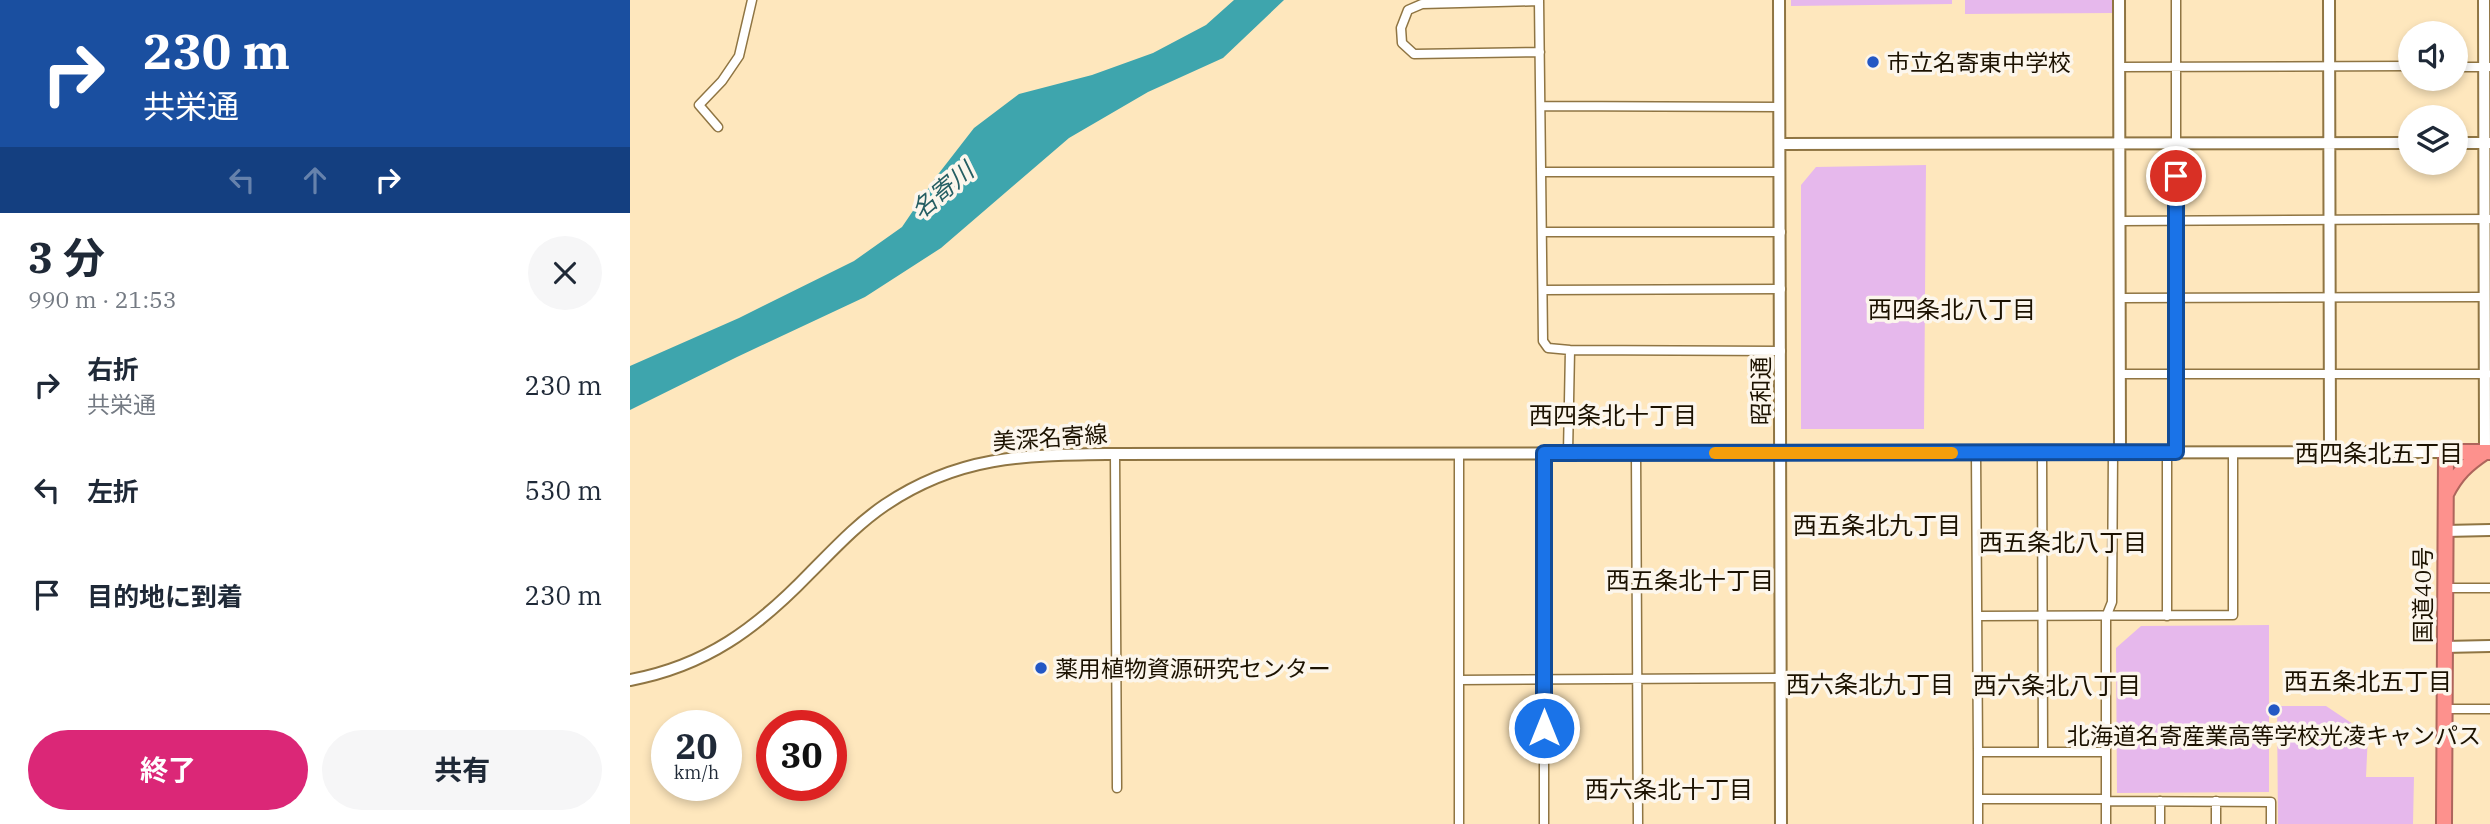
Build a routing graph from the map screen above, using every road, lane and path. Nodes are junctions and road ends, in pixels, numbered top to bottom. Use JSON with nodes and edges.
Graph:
{"nodes":[{"id":1,"x":752,"y":0,"type":"edge"},
{"id":2,"x":1539,"y":0,"type":"edge"},
{"id":3,"x":1779,"y":0,"type":"edge"},
{"id":4,"x":2119,"y":0,"type":"edge"},
{"id":5,"x":2176,"y":0,"type":"edge"},
{"id":6,"x":2329,"y":0,"type":"edge"},
{"id":7,"x":2484,"y":0,"type":"edge"},
{"id":8,"x":1456,"y":1,"type":"edge"},
{"id":9,"x":1540,"y":52,"type":"junction"},
{"id":10,"x":2177,"y":66,"type":"junction"},
{"id":11,"x":2398,"y":66,"type":"edge"},
{"id":12,"x":2119,"y":67,"type":"junction"},
{"id":13,"x":2330,"y":67,"type":"junction"},
{"id":14,"x":2468,"y":67,"type":"edge"},
{"id":15,"x":2487,"y":67,"type":"edge"},
{"id":16,"x":1541,"y":106,"type":"junction"},
{"id":17,"x":1780,"y":107,"type":"junction"},
{"id":18,"x":718,"y":127,"type":"dead end"},
{"id":19,"x":2330,"y":143,"type":"junction"},
{"id":20,"x":2398,"y":143,"type":"edge"},
{"id":21,"x":2468,"y":143,"type":"edge"},
{"id":22,"x":2487,"y":143,"type":"edge"},
{"id":23,"x":2119,"y":144,"type":"junction"},
{"id":24,"x":2176,"y":144,"type":"junction"},
{"id":25,"x":1780,"y":145,"type":"junction"},
{"id":26,"x":1780,"y":172,"type":"junction"},
{"id":27,"x":1542,"y":173,"type":"junction"},
{"id":28,"x":2331,"y":219,"type":"junction"},
{"id":29,"x":2487,"y":219,"type":"edge"},
{"id":30,"x":2120,"y":221,"type":"junction"},
{"id":31,"x":2176,"y":222,"type":"junction"},
{"id":32,"x":1542,"y":232,"type":"junction"},
{"id":33,"x":1781,"y":232,"type":"junction"},
{"id":34,"x":1781,"y":289,"type":"junction"},
{"id":35,"x":1543,"y":290,"type":"junction"},
{"id":36,"x":2330,"y":297,"type":"junction"},
{"id":37,"x":2487,"y":297,"type":"edge"},
{"id":38,"x":2120,"y":298,"type":"junction"},
{"id":39,"x":2176,"y":298,"type":"junction"},
{"id":40,"x":1570,"y":350,"type":"junction"},
{"id":41,"x":1781,"y":351,"type":"junction"},
{"id":42,"x":2176,"y":373,"type":"junction"},
{"id":43,"x":2119,"y":374,"type":"junction"},
{"id":44,"x":2487,"y":374,"type":"edge"},
{"id":45,"x":2330,"y":375,"type":"junction"},
{"id":46,"x":2172,"y":452,"type":"junction"},
{"id":47,"x":2233,"y":452,"type":"junction"},
{"id":48,"x":2330,"y":452,"type":"junction"},
{"id":49,"x":2446,"y":452,"type":"junction"},
{"id":50,"x":2487,"y":452,"type":"edge"},
{"id":51,"x":1458,"y":453,"type":"junction"},
{"id":52,"x":1544,"y":453,"type":"junction"},
{"id":53,"x":1568,"y":453,"type":"junction"},
{"id":54,"x":1636,"y":453,"type":"junction"},
{"id":55,"x":1780,"y":453,"type":"junction"},
{"id":56,"x":1976,"y":453,"type":"junction"},
{"id":57,"x":2042,"y":453,"type":"junction"},
{"id":58,"x":2116,"y":453,"type":"junction"},
{"id":59,"x":1115,"y":454,"type":"junction"},
{"id":60,"x":2445,"y":496,"type":"junction"},
{"id":61,"x":2490,"y":530,"type":"edge"},
{"id":62,"x":2445,"y":531,"type":"junction"},
{"id":63,"x":2444,"y":588,"type":"junction"},
{"id":64,"x":2490,"y":588,"type":"edge"},
{"id":65,"x":1978,"y":616,"type":"junction"},
{"id":66,"x":2042,"y":616,"type":"junction"},
{"id":67,"x":2166,"y":616,"type":"junction"},
{"id":68,"x":2106,"y":617,"type":"junction"},
{"id":69,"x":2444,"y":646,"type":"junction"},
{"id":70,"x":2490,"y":646,"type":"edge"},
{"id":71,"x":1781,"y":678,"type":"junction"},
{"id":72,"x":630,"y":680,"type":"edge"},
{"id":73,"x":1459,"y":680,"type":"junction"},
{"id":74,"x":1544,"y":680,"type":"junction"},
{"id":75,"x":1638,"y":680,"type":"junction"},
{"id":76,"x":2445,"y":709,"type":"junction"},
{"id":77,"x":2490,"y":709,"type":"edge"},
{"id":78,"x":1978,"y":752,"type":"junction"},
{"id":79,"x":2043,"y":752,"type":"junction"},
{"id":80,"x":2106,"y":752,"type":"junction"},
{"id":81,"x":1117,"y":788,"type":"dead end"},
{"id":82,"x":1978,"y":799,"type":"junction"},
{"id":83,"x":2106,"y":800,"type":"junction"},
{"id":84,"x":2160,"y":801,"type":"junction"},
{"id":85,"x":2216,"y":801,"type":"junction"},
{"id":86,"x":1459,"y":824,"type":"edge"},
{"id":87,"x":1544,"y":824,"type":"edge"},
{"id":88,"x":1638,"y":824,"type":"edge"},
{"id":89,"x":1781,"y":824,"type":"edge"},
{"id":90,"x":1978,"y":824,"type":"edge"},
{"id":91,"x":2106,"y":824,"type":"edge"},
{"id":92,"x":2160,"y":824,"type":"edge"},
{"id":93,"x":2216,"y":824,"type":"edge"},
{"id":94,"x":2271,"y":824,"type":"edge"},
{"id":95,"x":2444,"y":824,"type":"edge"}],
"edges":[{"from":1,"to":18,"type":"street"},
{"from":2,"to":8,"type":"street"},
{"from":2,"to":9,"type":"street"},
{"from":3,"to":17,"type":"street","name":"昭和通"},
{"from":4,"to":12,"type":"street"},
{"from":5,"to":10,"type":"street"},
{"from":6,"to":13,"type":"street"},
{"from":7,"to":15,"type":"street"},
{"from":8,"to":9,"type":"street"},
{"from":9,"to":16,"type":"street"},
{"from":10,"to":12,"type":"street"},
{"from":10,"to":13,"type":"street"},
{"from":10,"to":24,"type":"street"},
{"from":11,"to":13,"type":"street"},
{"from":12,"to":23,"type":"street"},
{"from":13,"to":19,"type":"street"},
{"from":14,"to":15,"type":"street"},
{"from":15,"to":22,"type":"street"},
{"from":16,"to":17,"type":"street"},
{"from":16,"to":27,"type":"street"},
{"from":17,"to":25,"type":"street","name":"昭和通"},
{"from":19,"to":20,"type":"street"},
{"from":19,"to":24,"type":"street"},
{"from":19,"to":28,"type":"street"},
{"from":21,"to":22,"type":"street"},
{"from":22,"to":29,"type":"street"},
{"from":23,"to":24,"type":"street"},
{"from":23,"to":25,"type":"street"},
{"from":23,"to":30,"type":"street"},
{"from":24,"to":31,"type":"street"},
{"from":25,"to":26,"type":"street","name":"昭和通"},
{"from":26,"to":27,"type":"street"},
{"from":26,"to":33,"type":"street","name":"昭和通"},
{"from":27,"to":32,"type":"street"},
{"from":28,"to":29,"type":"street"},
{"from":28,"to":31,"type":"street"},
{"from":28,"to":36,"type":"street"},
{"from":29,"to":37,"type":"street"},
{"from":30,"to":31,"type":"street"},
{"from":30,"to":38,"type":"street"},
{"from":31,"to":39,"type":"street"},
{"from":32,"to":33,"type":"street"},
{"from":32,"to":35,"type":"street"},
{"from":33,"to":34,"type":"street","name":"昭和通"},
{"from":34,"to":35,"type":"street"},
{"from":34,"to":41,"type":"street","name":"昭和通"},
{"from":35,"to":40,"type":"street"},
{"from":36,"to":37,"type":"street"},
{"from":36,"to":39,"type":"street"},
{"from":36,"to":45,"type":"street"},
{"from":37,"to":44,"type":"street"},
{"from":38,"to":39,"type":"street"},
{"from":38,"to":43,"type":"street"},
{"from":39,"to":42,"type":"street"},
{"from":40,"to":41,"type":"street"},
{"from":40,"to":53,"type":"street"},
{"from":41,"to":55,"type":"street","name":"昭和通"},
{"from":42,"to":43,"type":"street"},
{"from":42,"to":45,"type":"street"},
{"from":42,"to":46,"type":"street"},
{"from":43,"to":58,"type":"street"},
{"from":44,"to":45,"type":"street"},
{"from":44,"to":50,"type":"street"},
{"from":45,"to":48,"type":"street"},
{"from":46,"to":47,"type":"street","name":"美深名寄線"},
{"from":46,"to":58,"type":"street","name":"美深名寄線"},
{"from":46,"to":67,"type":"street"},
{"from":47,"to":48,"type":"street","name":"美深名寄線"},
{"from":47,"to":67,"type":"street"},
{"from":48,"to":49,"type":"street","name":"美深名寄線"},
{"from":49,"to":50,"type":"highway"},
{"from":49,"to":60,"type":"highway","name":"国道40号"},
{"from":50,"to":60,"type":"highway"},
{"from":51,"to":52,"type":"street","name":"美深名寄線"},
{"from":51,"to":59,"type":"street","name":"美深名寄線"},
{"from":51,"to":73,"type":"street"},
{"from":52,"to":53,"type":"street","name":"美深名寄線"},
{"from":52,"to":74,"type":"street"},
{"from":53,"to":54,"type":"street","name":"美深名寄線"},
{"from":54,"to":55,"type":"street","name":"美深名寄線"},
{"from":54,"to":75,"type":"street"},
{"from":55,"to":56,"type":"street","name":"美深名寄線"},
{"from":55,"to":71,"type":"street","name":"昭和通"},
{"from":56,"to":57,"type":"street","name":"美深名寄線"},
{"from":56,"to":65,"type":"street"},
{"from":57,"to":58,"type":"street","name":"美深名寄線"},
{"from":57,"to":66,"type":"street"},
{"from":58,"to":68,"type":"street"},
{"from":59,"to":72,"type":"street","name":"美深名寄線"},
{"from":59,"to":81,"type":"street"},
{"from":60,"to":62,"type":"highway","name":"国道40号"},
{"from":61,"to":62,"type":"street"},
{"from":62,"to":63,"type":"highway","name":"国道40号"},
{"from":63,"to":64,"type":"street"},
{"from":63,"to":69,"type":"highway","name":"国道40号"},
{"from":65,"to":66,"type":"street"},
{"from":65,"to":78,"type":"street"},
{"from":66,"to":68,"type":"street"},
{"from":66,"to":79,"type":"street"},
{"from":67,"to":68,"type":"street"},
{"from":68,"to":80,"type":"street"},
{"from":69,"to":70,"type":"street"},
{"from":69,"to":76,"type":"highway","name":"国道40号"},
{"from":71,"to":75,"type":"street"},
{"from":71,"to":89,"type":"street","name":"昭和通"},
{"from":73,"to":74,"type":"street"},
{"from":73,"to":86,"type":"street"},
{"from":74,"to":75,"type":"street"},
{"from":74,"to":87,"type":"street"},
{"from":75,"to":88,"type":"street"},
{"from":76,"to":77,"type":"street"},
{"from":76,"to":95,"type":"highway","name":"国道40号"},
{"from":78,"to":79,"type":"street"},
{"from":78,"to":82,"type":"street"},
{"from":79,"to":80,"type":"street"},
{"from":80,"to":83,"type":"street"},
{"from":82,"to":83,"type":"street"},
{"from":82,"to":90,"type":"street"},
{"from":83,"to":84,"type":"street"},
{"from":83,"to":91,"type":"street"},
{"from":84,"to":85,"type":"street"},
{"from":84,"to":92,"type":"street"},
{"from":85,"to":93,"type":"street"},
{"from":85,"to":94,"type":"street"}]}
